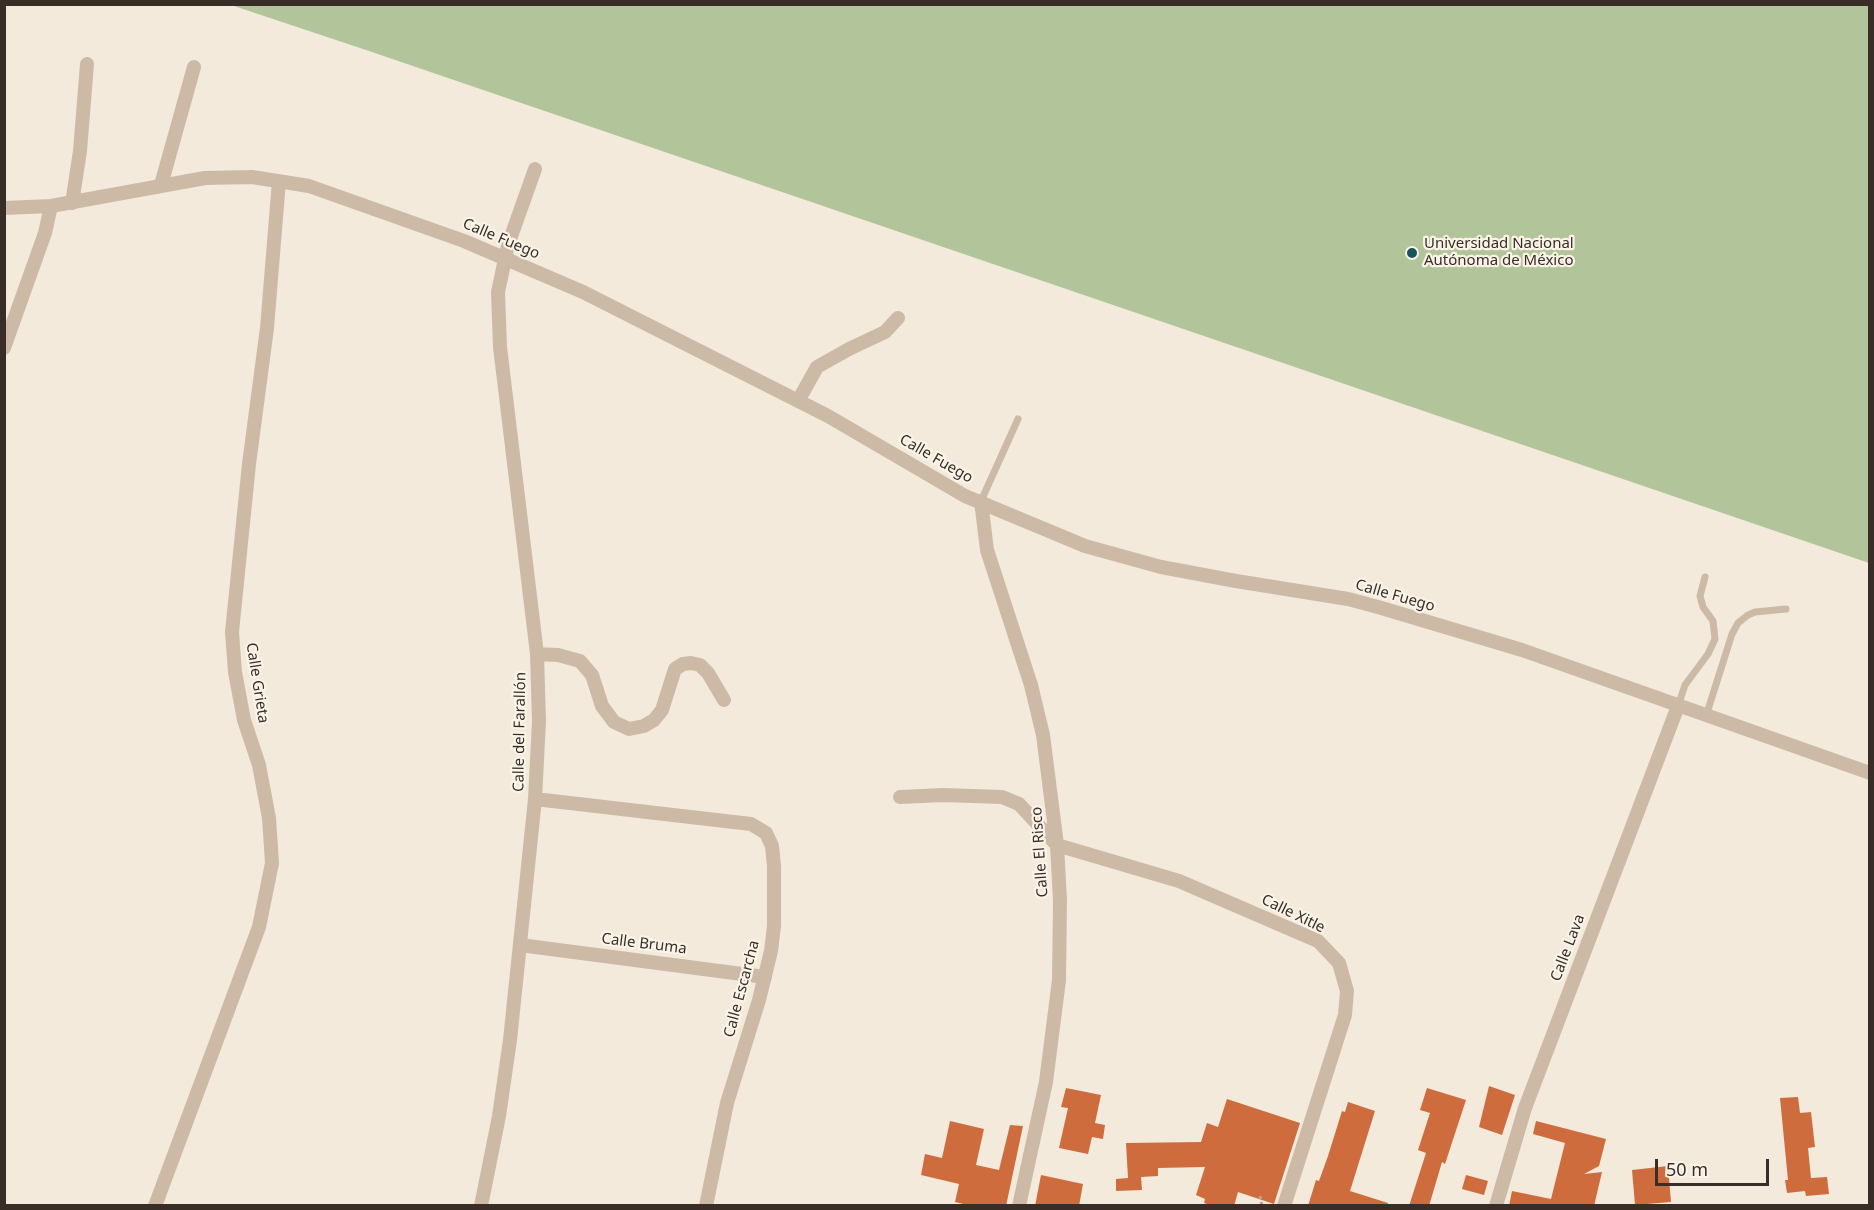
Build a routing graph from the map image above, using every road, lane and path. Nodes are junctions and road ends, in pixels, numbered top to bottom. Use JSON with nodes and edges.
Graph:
{"nodes":[{"id":1,"x":87,"y":64,"type":"dead end"},
{"id":2,"x":194,"y":67,"type":"dead end"},
{"id":3,"x":535,"y":169,"type":"dead end"},
{"id":4,"x":279,"y":181,"type":"junction"},
{"id":5,"x":161,"y":185,"type":"junction"},
{"id":6,"x":72,"y":203,"type":"junction"},
{"id":7,"x":51,"y":206,"type":"junction"},
{"id":8,"x":4,"y":208,"type":"edge"},
{"id":9,"x":504,"y":258,"type":"junction"},
{"id":10,"x":898,"y":318,"type":"dead end"},
{"id":11,"x":4,"y":348,"type":"edge"},
{"id":12,"x":798,"y":401,"type":"junction"},
{"id":13,"x":1018,"y":419,"type":"dead end"},
{"id":14,"x":981,"y":501,"type":"junction"},
{"id":15,"x":1705,"y":577,"type":"dead end"},
{"id":16,"x":1786,"y":609,"type":"dead end"},
{"id":17,"x":537,"y":654,"type":"junction"},
{"id":18,"x":724,"y":700,"type":"dead end"},
{"id":19,"x":1678,"y":706,"type":"junction"},
{"id":20,"x":1706,"y":716,"type":"junction"},
{"id":21,"x":1869,"y":773,"type":"edge"},
{"id":22,"x":900,"y":797,"type":"dead end"},
{"id":23,"x":535,"y":799,"type":"junction"},
{"id":24,"x":1057,"y":845,"type":"junction"},
{"id":25,"x":520,"y":945,"type":"junction"},
{"id":26,"x":765,"y":977,"type":"junction"},
{"id":27,"x":1260,"y":1196,"type":"dead end"},
{"id":28,"x":155,"y":1206,"type":"edge"},
{"id":29,"x":481,"y":1206,"type":"edge"},
{"id":30,"x":706,"y":1206,"type":"edge"},
{"id":31,"x":1019,"y":1206,"type":"edge"},
{"id":32,"x":1262,"y":1206,"type":"edge"},
{"id":33,"x":1284,"y":1206,"type":"edge"},
{"id":34,"x":1496,"y":1206,"type":"edge"}],
"edges":[{"from":1,"to":6,"type":"street"},
{"from":2,"to":5,"type":"street"},
{"from":3,"to":9,"type":"street","name":"Calle del Farallón"},
{"from":4,"to":5,"type":"street","name":"Calle Fuego"},
{"from":4,"to":9,"type":"street","name":"Calle Fuego"},
{"from":4,"to":28,"type":"street","name":"Calle Grieta"},
{"from":5,"to":6,"type":"street","name":"Calle Fuego"},
{"from":6,"to":7,"type":"street","name":"Calle Fuego"},
{"from":7,"to":8,"type":"street","name":"Calle Fuego"},
{"from":7,"to":11,"type":"street"},
{"from":9,"to":12,"type":"street","name":"Calle Fuego"},
{"from":9,"to":17,"type":"street","name":"Calle del Farallón"},
{"from":10,"to":12,"type":"street"},
{"from":12,"to":14,"type":"street","name":"Calle Fuego"},
{"from":13,"to":14,"type":"lane"},
{"from":14,"to":19,"type":"street","name":"Calle Fuego"},
{"from":14,"to":24,"type":"street","name":"Calle El Risco"},
{"from":15,"to":19,"type":"lane"},
{"from":16,"to":20,"type":"lane"},
{"from":17,"to":18,"type":"street"},
{"from":17,"to":23,"type":"street","name":"Calle del Farallón"},
{"from":19,"to":20,"type":"street","name":"Calle Fuego"},
{"from":19,"to":34,"type":"street","name":"Calle Lava"},
{"from":20,"to":21,"type":"street","name":"Calle Fuego"},
{"from":22,"to":24,"type":"street"},
{"from":23,"to":25,"type":"street","name":"Calle del Farallón"},
{"from":23,"to":26,"type":"street","name":"Calle Escarcha"},
{"from":24,"to":31,"type":"street","name":"Calle El Risco"},
{"from":24,"to":33,"type":"street","name":"Calle Xitle"},
{"from":25,"to":26,"type":"street","name":"Calle Bruma"},
{"from":25,"to":29,"type":"street","name":"Calle del Farallón"},
{"from":26,"to":30,"type":"street","name":"Calle Escarcha"},
{"from":27,"to":32,"type":"path"}]}
